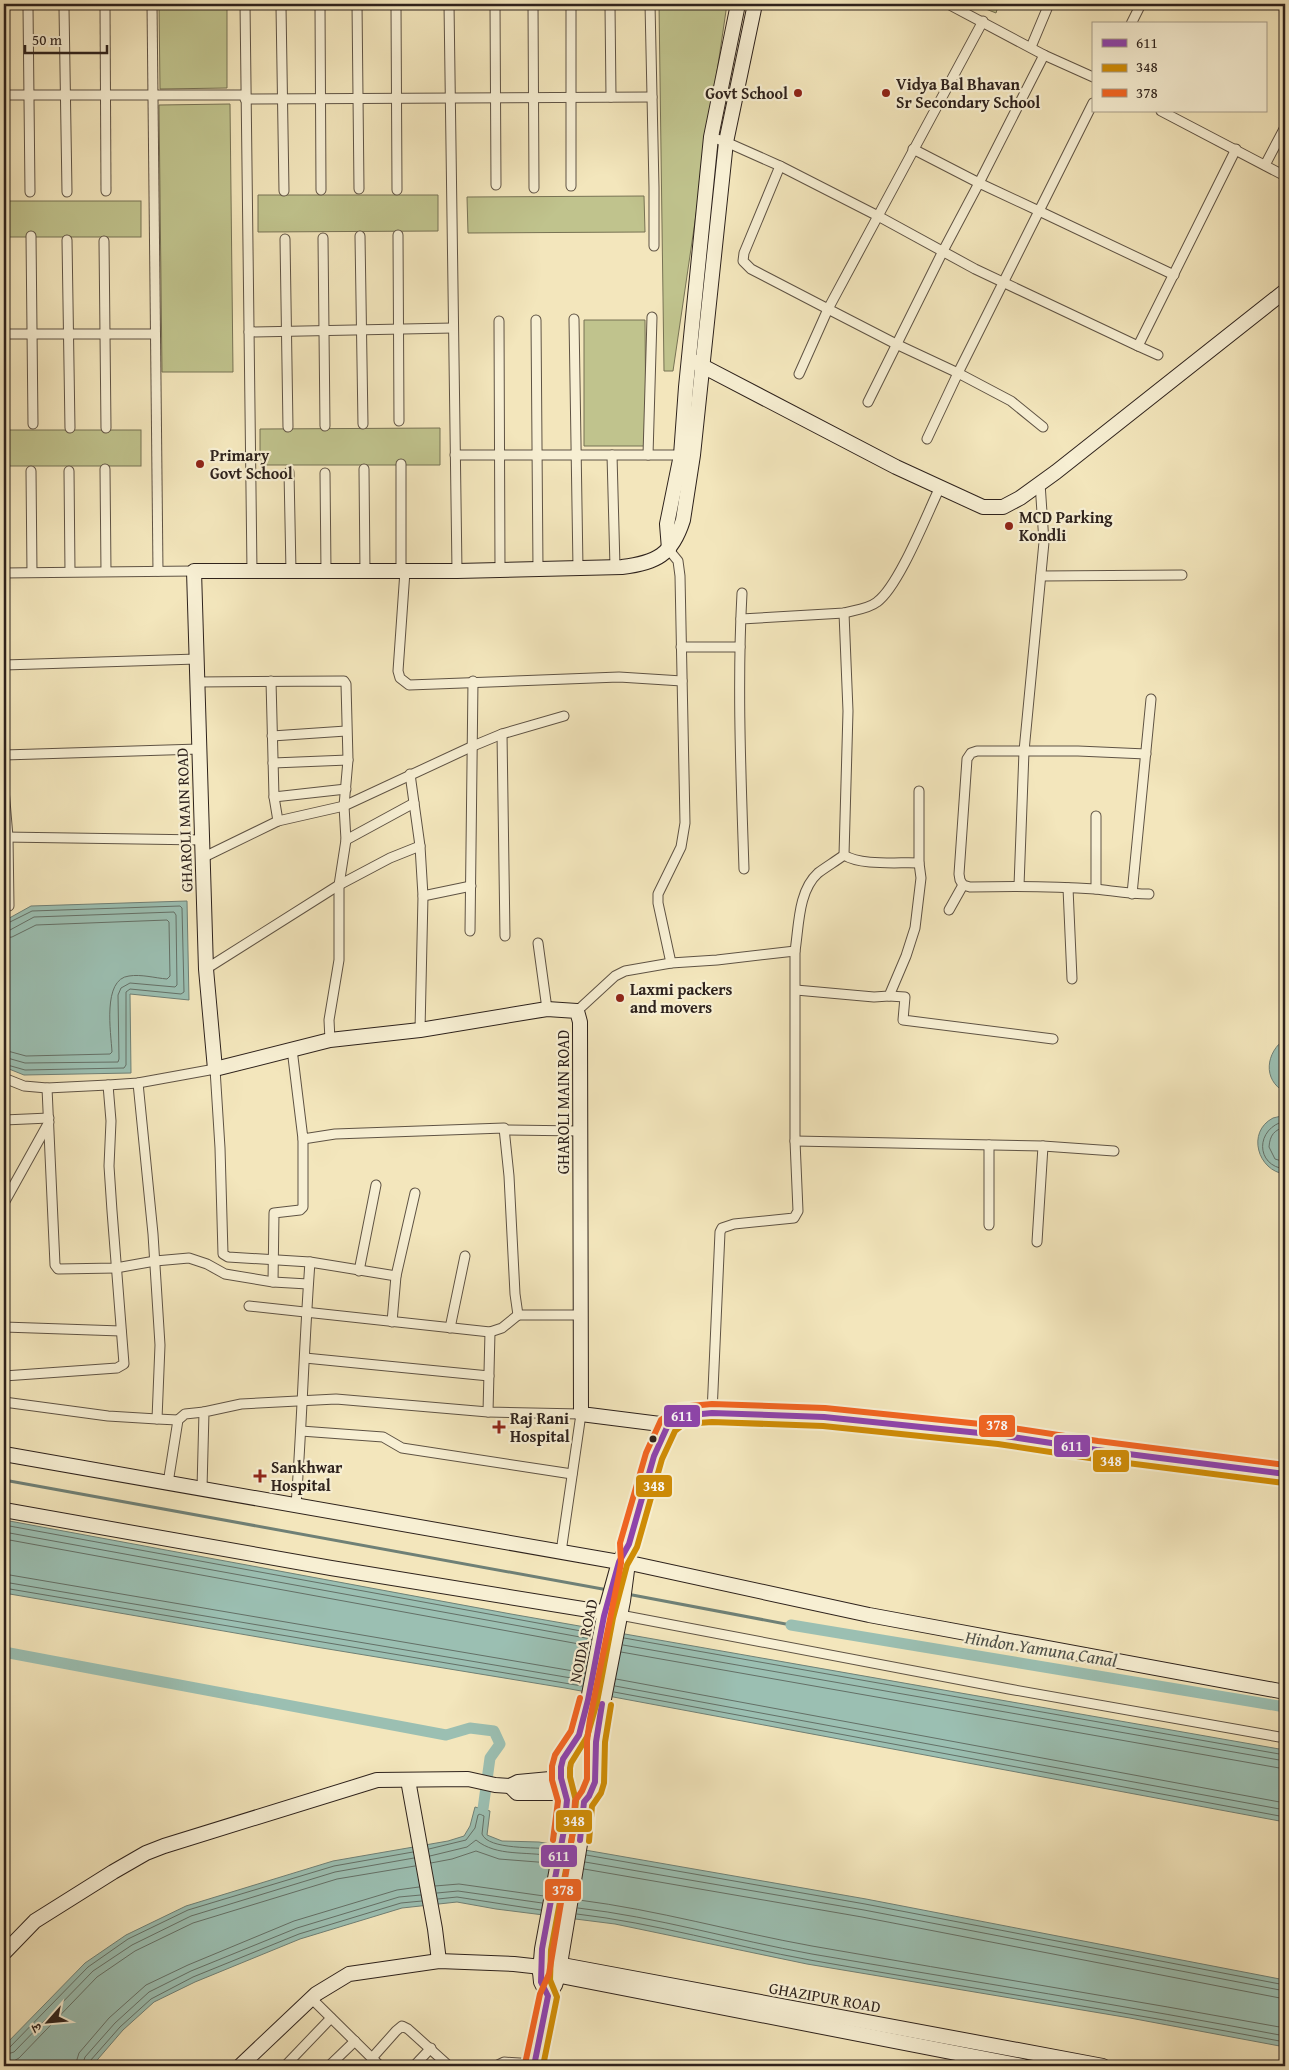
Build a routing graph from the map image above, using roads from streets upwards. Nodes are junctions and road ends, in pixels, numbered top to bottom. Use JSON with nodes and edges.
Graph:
{"nodes":[{"id":1,"x":152,"y":4,"type":"edge"},
{"id":2,"x":244,"y":4,"type":"edge"},
{"id":3,"x":357,"y":4,"type":"edge"},
{"id":4,"x":449,"y":4,"type":"edge"},
{"id":5,"x":495,"y":4,"type":"edge"},
{"id":6,"x":533,"y":4,"type":"edge"},
{"id":7,"x":571,"y":4,"type":"edge"},
{"id":8,"x":650,"y":4,"type":"edge"},
{"id":9,"x":738,"y":4,"type":"edge"},
{"id":10,"x":754,"y":4,"type":"edge"},
{"id":11,"x":948,"y":4,"type":"edge"},
{"id":12,"x":1049,"y":4,"type":"edge"},
{"id":13,"x":1141,"y":4,"type":"edge"},
{"id":14,"x":104,"y":6,"type":"dead end"},
{"id":15,"x":320,"y":6,"type":"dead end"},
{"id":16,"x":396,"y":6,"type":"dead end"},
{"id":17,"x":610,"y":6,"type":"dead end"},
{"id":18,"x":28,"y":7,"type":"dead end"},
{"id":19,"x":281,"y":7,"type":"dead end"},
{"id":20,"x":64,"y":8,"type":"dead end"},
{"id":21,"x":983,"y":21,"type":"junction"},
{"id":22,"x":1133,"y":22,"type":"edge"},
{"id":23,"x":1031,"y":48,"type":"junction"},
{"id":24,"x":1044,"y":54,"type":"junction"},
{"id":25,"x":1092,"y":77,"type":"edge"},
{"id":26,"x":4,"y":95,"type":"edge"},
{"id":27,"x":29,"y":95,"type":"junction"},
{"id":28,"x":66,"y":95,"type":"junction"},
{"id":29,"x":105,"y":95,"type":"junction"},
{"id":30,"x":153,"y":95,"type":"junction"},
{"id":31,"x":245,"y":97,"type":"junction"},
{"id":32,"x":451,"y":97,"type":"junction"},
{"id":33,"x":496,"y":97,"type":"junction"},
{"id":34,"x":533,"y":97,"type":"junction"},
{"id":35,"x":571,"y":97,"type":"junction"},
{"id":36,"x":611,"y":97,"type":"junction"},
{"id":37,"x":652,"y":97,"type":"junction"},
{"id":38,"x":283,"y":98,"type":"junction"},
{"id":39,"x":320,"y":98,"type":"junction"},
{"id":40,"x":358,"y":98,"type":"junction"},
{"id":41,"x":397,"y":98,"type":"junction"},
{"id":42,"x":1092,"y":105,"type":"edge"},
{"id":43,"x":1166,"y":112,"type":"edge"},
{"id":44,"x":1179,"y":115,"type":"edge"},
{"id":45,"x":1285,"y":127,"type":"edge"},
{"id":46,"x":711,"y":137,"type":"junction"},
{"id":47,"x":726,"y":142,"type":"junction"},
{"id":48,"x":914,"y":148,"type":"junction"},
{"id":49,"x":1236,"y":149,"type":"junction"},
{"id":50,"x":1265,"y":165,"type":"junction"},
{"id":51,"x":780,"y":166,"type":"junction"},
{"id":52,"x":1285,"y":176,"type":"edge"},
{"id":53,"x":980,"y":183,"type":"junction"},
{"id":54,"x":496,"y":186,"type":"dead end"},
{"id":55,"x":571,"y":186,"type":"dead end"},
{"id":56,"x":534,"y":188,"type":"dead end"},
{"id":57,"x":359,"y":189,"type":"dead end"},
{"id":58,"x":321,"y":190,"type":"dead end"},
{"id":59,"x":397,"y":190,"type":"dead end"},
{"id":60,"x":106,"y":191,"type":"dead end"},
{"id":61,"x":284,"y":191,"type":"dead end"},
{"id":62,"x":30,"y":192,"type":"dead end"},
{"id":63,"x":67,"y":192,"type":"dead end"},
{"id":64,"x":1040,"y":211,"type":"junction"},
{"id":65,"x":878,"y":216,"type":"junction"},
{"id":66,"x":398,"y":234,"type":"dead end"},
{"id":67,"x":31,"y":236,"type":"dead end"},
{"id":68,"x":360,"y":236,"type":"dead end"},
{"id":69,"x":285,"y":238,"type":"dead end"},
{"id":70,"x":323,"y":238,"type":"dead end"},
{"id":71,"x":67,"y":240,"type":"dead end"},
{"id":72,"x":104,"y":241,"type":"dead end"},
{"id":73,"x":654,"y":246,"type":"dead end"},
{"id":74,"x":943,"y":251,"type":"junction"},
{"id":75,"x":1174,"y":274,"type":"junction"},
{"id":76,"x":1004,"y":283,"type":"junction"},
{"id":77,"x":1285,"y":291,"type":"edge"},
{"id":78,"x":828,"y":309,"type":"junction"},
{"id":79,"x":652,"y":317,"type":"dead end"},
{"id":80,"x":574,"y":319,"type":"dead end"},
{"id":81,"x":499,"y":320,"type":"dead end"},
{"id":82,"x":536,"y":320,"type":"dead end"},
{"id":83,"x":454,"y":328,"type":"junction"},
{"id":84,"x":399,"y":329,"type":"junction"},
{"id":85,"x":362,"y":330,"type":"junction"},
{"id":86,"x":286,"y":331,"type":"junction"},
{"id":87,"x":324,"y":331,"type":"junction"},
{"id":88,"x":249,"y":332,"type":"junction"},
{"id":89,"x":4,"y":334,"type":"edge"},
{"id":90,"x":32,"y":334,"type":"junction"},
{"id":91,"x":68,"y":334,"type":"junction"},
{"id":92,"x":105,"y":334,"type":"junction"},
{"id":93,"x":155,"y":334,"type":"junction"},
{"id":94,"x":896,"y":344,"type":"junction"},
{"id":95,"x":1138,"y":346,"type":"junction"},
{"id":96,"x":1158,"y":355,"type":"dead end"},
{"id":97,"x":689,"y":359,"type":"junction"},
{"id":98,"x":702,"y":366,"type":"junction"},
{"id":99,"x":958,"y":373,"type":"junction"},
{"id":100,"x":799,"y":374,"type":"dead end"},
{"id":101,"x":868,"y":402,"type":"dead end"},
{"id":102,"x":399,"y":421,"type":"dead end"},
{"id":103,"x":32,"y":424,"type":"dead end"},
{"id":104,"x":363,"y":424,"type":"dead end"},
{"id":105,"x":325,"y":426,"type":"dead end"},
{"id":106,"x":288,"y":427,"type":"dead end"},
{"id":107,"x":1043,"y":427,"type":"dead end"},
{"id":108,"x":70,"y":428,"type":"dead end"},
{"id":109,"x":106,"y":428,"type":"dead end"},
{"id":110,"x":927,"y":439,"type":"dead end"},
{"id":111,"x":455,"y":455,"type":"junction"},
{"id":112,"x":500,"y":455,"type":"junction"},
{"id":113,"x":537,"y":455,"type":"junction"},
{"id":114,"x":577,"y":455,"type":"junction"},
{"id":115,"x":612,"y":455,"type":"junction"},
{"id":116,"x":648,"y":455,"type":"junction"},
{"id":117,"x":688,"y":455,"type":"junction"},
{"id":118,"x":401,"y":464,"type":"dead end"},
{"id":119,"x":364,"y":469,"type":"dead end"},
{"id":120,"x":69,"y":470,"type":"dead end"},
{"id":121,"x":105,"y":470,"type":"dead end"},
{"id":122,"x":32,"y":471,"type":"dead end"},
{"id":123,"x":289,"y":472,"type":"dead end"},
{"id":124,"x":324,"y":473,"type":"dead end"},
{"id":125,"x":1040,"y":483,"type":"junction"},
{"id":126,"x":940,"y":487,"type":"junction"},
{"id":127,"x":669,"y":550,"type":"junction"},
{"id":128,"x":615,"y":567,"type":"junction"},
{"id":129,"x":578,"y":568,"type":"junction"},
{"id":130,"x":538,"y":569,"type":"junction"},
{"id":131,"x":194,"y":570,"type":"junction"},
{"id":132,"x":252,"y":570,"type":"junction"},
{"id":133,"x":326,"y":570,"type":"junction"},
{"id":134,"x":365,"y":570,"type":"junction"},
{"id":135,"x":403,"y":570,"type":"junction"},
{"id":136,"x":457,"y":570,"type":"junction"},
{"id":137,"x":500,"y":570,"type":"junction"},
{"id":138,"x":70,"y":571,"type":"junction"},
{"id":139,"x":106,"y":571,"type":"junction"},
{"id":140,"x":158,"y":571,"type":"junction"},
{"id":141,"x":290,"y":571,"type":"junction"},
{"id":142,"x":32,"y":572,"type":"junction"},
{"id":143,"x":4,"y":573,"type":"edge"},
{"id":144,"x":1182,"y":575,"type":"dead end"},
{"id":145,"x":1040,"y":576,"type":"junction"},
{"id":146,"x":742,"y":593,"type":"dead end"},
{"id":147,"x":844,"y":612,"type":"junction"},
{"id":148,"x":741,"y":619,"type":"junction"},
{"id":149,"x":682,"y":647,"type":"junction"},
{"id":150,"x":740,"y":647,"type":"junction"},
{"id":151,"x":197,"y":659,"type":"junction"},
{"id":152,"x":4,"y":665,"type":"edge"},
{"id":153,"x":682,"y":680,"type":"junction"},
{"id":154,"x":271,"y":681,"type":"junction"},
{"id":155,"x":473,"y":681,"type":"junction"},
{"id":156,"x":198,"y":682,"type":"junction"},
{"id":157,"x":1151,"y":699,"type":"dead end"},
{"id":158,"x":564,"y":716,"type":"dead end"},
{"id":159,"x":346,"y":731,"type":"junction"},
{"id":160,"x":502,"y":734,"type":"junction"},
{"id":161,"x":272,"y":736,"type":"junction"},
{"id":162,"x":473,"y":746,"type":"junction"},
{"id":163,"x":199,"y":749,"type":"junction"},
{"id":164,"x":1024,"y":751,"type":"junction"},
{"id":165,"x":4,"y":754,"type":"edge"},
{"id":166,"x":1146,"y":754,"type":"junction"},
{"id":167,"x":348,"y":760,"type":"junction"},
{"id":168,"x":273,"y":763,"type":"junction"},
{"id":169,"x":410,"y":774,"type":"junction"},
{"id":170,"x":4,"y":789,"type":"edge"},
{"id":171,"x":346,"y":789,"type":"junction"},
{"id":172,"x":918,"y":791,"type":"dead end"},
{"id":173,"x":274,"y":797,"type":"junction"},
{"id":174,"x":414,"y":803,"type":"junction"},
{"id":175,"x":344,"y":806,"type":"junction"},
{"id":176,"x":1096,"y":816,"type":"dead end"},
{"id":177,"x":278,"y":821,"type":"junction"},
{"id":178,"x":6,"y":837,"type":"edge"},
{"id":179,"x":203,"y":840,"type":"junction"},
{"id":180,"x":346,"y":840,"type":"junction"},
{"id":181,"x":420,"y":846,"type":"junction"},
{"id":182,"x":844,"y":855,"type":"junction"},
{"id":183,"x":202,"y":858,"type":"junction"},
{"id":184,"x":919,"y":863,"type":"junction"},
{"id":185,"x":744,"y":869,"type":"dead end"},
{"id":186,"x":339,"y":885,"type":"junction"},
{"id":187,"x":963,"y":885,"type":"junction"},
{"id":188,"x":471,"y":886,"type":"junction"},
{"id":189,"x":1019,"y":886,"type":"junction"},
{"id":190,"x":1068,"y":888,"type":"junction"},
{"id":191,"x":1096,"y":889,"type":"junction"},
{"id":192,"x":1132,"y":894,"type":"junction"},
{"id":193,"x":1150,"y":894,"type":"dead end"},
{"id":194,"x":423,"y":896,"type":"junction"},
{"id":195,"x":9,"y":906,"type":"dead end"},
{"id":196,"x":949,"y":910,"type":"dead end"},
{"id":197,"x":470,"y":931,"type":"dead end"},
{"id":198,"x":505,"y":936,"type":"dead end"},
{"id":199,"x":538,"y":943,"type":"dead end"},
{"id":200,"x":795,"y":951,"type":"junction"},
{"id":201,"x":671,"y":963,"type":"junction"},
{"id":202,"x":206,"y":969,"type":"junction"},
{"id":203,"x":1072,"y":979,"type":"dead end"},
{"id":204,"x":796,"y":990,"type":"junction"},
{"id":205,"x":890,"y":996,"type":"junction"},
{"id":206,"x":547,"y":1009,"type":"junction"},
{"id":207,"x":577,"y":1011,"type":"junction"},
{"id":208,"x":420,"y":1030,"type":"junction"},
{"id":209,"x":1053,"y":1039,"type":"dead end"},
{"id":210,"x":330,"y":1040,"type":"junction"},
{"id":211,"x":292,"y":1049,"type":"junction"},
{"id":212,"x":215,"y":1069,"type":"junction"},
{"id":213,"x":4,"y":1078,"type":"edge"},
{"id":214,"x":138,"y":1083,"type":"junction"},
{"id":215,"x":108,"y":1085,"type":"junction"},
{"id":216,"x":47,"y":1088,"type":"junction"},
{"id":217,"x":4,"y":1120,"type":"edge"},
{"id":218,"x":49,"y":1120,"type":"junction"},
{"id":219,"x":506,"y":1130,"type":"junction"},
{"id":220,"x":580,"y":1131,"type":"junction"},
{"id":221,"x":303,"y":1139,"type":"junction"},
{"id":222,"x":795,"y":1141,"type":"junction"},
{"id":223,"x":989,"y":1145,"type":"junction"},
{"id":224,"x":1043,"y":1146,"type":"junction"},
{"id":225,"x":1114,"y":1151,"type":"dead end"},
{"id":226,"x":376,"y":1185,"type":"dead end"},
{"id":227,"x":415,"y":1193,"type":"dead end"},
{"id":228,"x":4,"y":1202,"type":"edge"},
{"id":229,"x":989,"y":1225,"type":"dead end"},
{"id":230,"x":1037,"y":1242,"type":"dead end"},
{"id":231,"x":465,"y":1256,"type":"dead end"},
{"id":232,"x":274,"y":1259,"type":"junction"},
{"id":233,"x":155,"y":1260,"type":"junction"},
{"id":234,"x":310,"y":1262,"type":"junction"},
{"id":235,"x":116,"y":1268,"type":"junction"},
{"id":236,"x":359,"y":1271,"type":"junction"},
{"id":237,"x":396,"y":1276,"type":"junction"},
{"id":238,"x":273,"y":1282,"type":"junction"},
{"id":239,"x":308,"y":1284,"type":"junction"},
{"id":240,"x":248,"y":1306,"type":"dead end"},
{"id":241,"x":306,"y":1312,"type":"junction"},
{"id":242,"x":518,"y":1315,"type":"junction"},
{"id":243,"x":580,"y":1315,"type":"junction"},
{"id":244,"x":392,"y":1322,"type":"junction"},
{"id":245,"x":4,"y":1327,"type":"edge"},
{"id":246,"x":450,"y":1328,"type":"junction"},
{"id":247,"x":121,"y":1331,"type":"junction"},
{"id":248,"x":490,"y":1332,"type":"junction"},
{"id":249,"x":305,"y":1358,"type":"junction"},
{"id":250,"x":4,"y":1376,"type":"edge"},
{"id":251,"x":489,"y":1376,"type":"junction"},
{"id":252,"x":303,"y":1400,"type":"junction"},
{"id":253,"x":4,"y":1402,"type":"edge"},
{"id":254,"x":204,"y":1412,"type":"junction"},
{"id":255,"x":488,"y":1412,"type":"junction"},
{"id":256,"x":712,"y":1413,"type":"junction"},
{"id":257,"x":581,"y":1414,"type":"junction"},
{"id":258,"x":157,"y":1419,"type":"junction"},
{"id":259,"x":178,"y":1420,"type":"junction"},
{"id":260,"x":668,"y":1425,"type":"junction"},
{"id":261,"x":301,"y":1431,"type":"junction"},
{"id":262,"x":4,"y":1454,"type":"edge"},
{"id":263,"x":572,"y":1474,"type":"junction"},
{"id":264,"x":1285,"y":1474,"type":"edge"},
{"id":265,"x":168,"y":1483,"type":"junction"},
{"id":266,"x":202,"y":1488,"type":"junction"},
{"id":267,"x":296,"y":1505,"type":"junction"},
{"id":268,"x":4,"y":1510,"type":"edge"},
{"id":269,"x":562,"y":1552,"type":"junction"},
{"id":270,"x":623,"y":1569,"type":"junction"},
{"id":271,"x":605,"y":1614,"type":"junction"},
{"id":272,"x":620,"y":1619,"type":"junction"},
{"id":273,"x":1285,"y":1692,"type":"edge"},
{"id":274,"x":1285,"y":1738,"type":"edge"},
{"id":275,"x":573,"y":1746,"type":"junction"},
{"id":276,"x":596,"y":1757,"type":"junction"},
{"id":277,"x":561,"y":1778,"type":"junction"},
{"id":278,"x":408,"y":1780,"type":"junction"},
{"id":279,"x":510,"y":1786,"type":"junction"},
{"id":280,"x":566,"y":1796,"type":"junction"},
{"id":281,"x":584,"y":1802,"type":"junction"},
{"id":282,"x":4,"y":1953,"type":"edge"},
{"id":283,"x":439,"y":1961,"type":"junction"},
{"id":284,"x":541,"y":1962,"type":"junction"},
{"id":285,"x":559,"y":1964,"type":"junction"},
{"id":286,"x":548,"y":1996,"type":"junction"},
{"id":287,"x":311,"y":1998,"type":"junction"},
{"id":288,"x":331,"y":2018,"type":"junction"},
{"id":289,"x":354,"y":2041,"type":"junction"},
{"id":290,"x":431,"y":2048,"type":"junction"},
{"id":291,"x":372,"y":2058,"type":"junction"},
{"id":292,"x":534,"y":2065,"type":"edge"},
{"id":293,"x":240,"y":2066,"type":"edge"},
{"id":294,"x":285,"y":2066,"type":"edge"},
{"id":295,"x":329,"y":2066,"type":"edge"},
{"id":296,"x":380,"y":2066,"type":"edge"},
{"id":297,"x":414,"y":2066,"type":"edge"},
{"id":298,"x":448,"y":2066,"type":"edge"},
{"id":299,"x":496,"y":2066,"type":"edge"},
{"id":300,"x":1023,"y":2066,"type":"edge"},
{"id":301,"x":1103,"y":2066,"type":"edge"}],
"edges":[{"from":1,"to":30,"type":"street"},
{"from":2,"to":31,"type":"street"},
{"from":3,"to":40,"type":"street"},
{"from":4,"to":32,"type":"street"},
{"from":5,"to":33,"type":"street"},
{"from":6,"to":34,"type":"street"},
{"from":7,"to":35,"type":"street"},
{"from":8,"to":37,"type":"street"},
{"from":9,"to":46,"type":"street"},
{"from":10,"to":47,"type":"street"},
{"from":11,"to":21,"type":"street"},
{"from":12,"to":23,"type":"street"},
{"from":13,"to":22,"type":"street"},
{"from":14,"to":29,"type":"street"},
{"from":15,"to":39,"type":"street"},
{"from":16,"to":41,"type":"street"},
{"from":17,"to":36,"type":"street"},
{"from":18,"to":27,"type":"street"},
{"from":19,"to":38,"type":"street"},
{"from":20,"to":28,"type":"street"},
{"from":21,"to":23,"type":"street"},
{"from":21,"to":48,"type":"street"},
{"from":23,"to":24,"type":"street"},
{"from":24,"to":25,"type":"street"},
{"from":24,"to":53,"type":"street"},
{"from":26,"to":27,"type":"street"},
{"from":27,"to":28,"type":"street"},
{"from":27,"to":62,"type":"street"},
{"from":28,"to":29,"type":"street"},
{"from":28,"to":63,"type":"street"},
{"from":29,"to":30,"type":"street"},
{"from":29,"to":60,"type":"street"},
{"from":30,"to":31,"type":"street"},
{"from":30,"to":93,"type":"street"},
{"from":31,"to":38,"type":"street"},
{"from":31,"to":88,"type":"street"},
{"from":32,"to":33,"type":"street"},
{"from":32,"to":41,"type":"street"},
{"from":32,"to":83,"type":"street"},
{"from":33,"to":34,"type":"street"},
{"from":33,"to":54,"type":"street"},
{"from":34,"to":35,"type":"street"},
{"from":34,"to":56,"type":"street"},
{"from":35,"to":36,"type":"street"},
{"from":35,"to":55,"type":"street"},
{"from":36,"to":37,"type":"street"},
{"from":37,"to":73,"type":"street"},
{"from":38,"to":39,"type":"street"},
{"from":38,"to":61,"type":"street"},
{"from":39,"to":40,"type":"street"},
{"from":39,"to":58,"type":"street"},
{"from":40,"to":41,"type":"street"},
{"from":40,"to":57,"type":"street"},
{"from":41,"to":59,"type":"street"},
{"from":42,"to":64,"type":"street"},
{"from":43,"to":44,"type":"street"},
{"from":44,"to":49,"type":"street"},
{"from":45,"to":50,"type":"street"},
{"from":46,"to":47,"type":"street"},
{"from":46,"to":97,"type":"street"},
{"from":47,"to":51,"type":"street"},
{"from":47,"to":98,"type":"street"},
{"from":48,"to":53,"type":"street"},
{"from":48,"to":65,"type":"street"},
{"from":49,"to":50,"type":"street"},
{"from":49,"to":75,"type":"street"},
{"from":50,"to":52,"type":"street"},
{"from":51,"to":65,"type":"street"},
{"from":51,"to":78,"type":"street"},
{"from":53,"to":64,"type":"street"},
{"from":53,"to":74,"type":"street"},
{"from":64,"to":75,"type":"street"},
{"from":64,"to":76,"type":"street"},
{"from":65,"to":74,"type":"street"},
{"from":65,"to":78,"type":"street"},
{"from":66,"to":84,"type":"street"},
{"from":67,"to":90,"type":"street"},
{"from":68,"to":85,"type":"street"},
{"from":69,"to":86,"type":"street"},
{"from":70,"to":87,"type":"street"},
{"from":71,"to":91,"type":"street"},
{"from":72,"to":92,"type":"street"},
{"from":74,"to":76,"type":"street"},
{"from":74,"to":94,"type":"street"},
{"from":75,"to":95,"type":"street"},
{"from":76,"to":95,"type":"street"},
{"from":76,"to":99,"type":"street"},
{"from":77,"to":125,"type":"street"},
{"from":78,"to":94,"type":"street"},
{"from":78,"to":100,"type":"street"},
{"from":79,"to":116,"type":"street"},
{"from":80,"to":114,"type":"street"},
{"from":81,"to":112,"type":"street"},
{"from":82,"to":113,"type":"street"},
{"from":83,"to":84,"type":"street"},
{"from":83,"to":111,"type":"street"},
{"from":84,"to":85,"type":"street"},
{"from":84,"to":102,"type":"street"},
{"from":85,"to":87,"type":"street"},
{"from":85,"to":104,"type":"street"},
{"from":86,"to":87,"type":"street"},
{"from":86,"to":88,"type":"street"},
{"from":86,"to":106,"type":"street"},
{"from":87,"to":105,"type":"street"},
{"from":88,"to":132,"type":"street"},
{"from":89,"to":90,"type":"street"},
{"from":90,"to":91,"type":"street"},
{"from":90,"to":103,"type":"street"},
{"from":91,"to":92,"type":"street"},
{"from":91,"to":108,"type":"street"},
{"from":92,"to":93,"type":"street"},
{"from":92,"to":109,"type":"street"},
{"from":93,"to":140,"type":"street"},
{"from":94,"to":99,"type":"street"},
{"from":94,"to":101,"type":"street"},
{"from":95,"to":96,"type":"street"},
{"from":97,"to":98,"type":"street"},
{"from":97,"to":117,"type":"street"},
{"from":98,"to":117,"type":"street"},
{"from":98,"to":126,"type":"street"},
{"from":99,"to":107,"type":"street"},
{"from":99,"to":110,"type":"street"},
{"from":111,"to":112,"type":"street"},
{"from":111,"to":136,"type":"street"},
{"from":112,"to":113,"type":"street"},
{"from":112,"to":137,"type":"street"},
{"from":113,"to":114,"type":"street"},
{"from":113,"to":130,"type":"street"},
{"from":114,"to":115,"type":"street"},
{"from":114,"to":129,"type":"street"},
{"from":115,"to":116,"type":"street"},
{"from":115,"to":128,"type":"street"},
{"from":116,"to":117,"type":"street"},
{"from":117,"to":127,"type":"street"},
{"from":118,"to":135,"type":"street"},
{"from":119,"to":134,"type":"street"},
{"from":120,"to":138,"type":"street"},
{"from":121,"to":139,"type":"street"},
{"from":122,"to":142,"type":"street"},
{"from":123,"to":141,"type":"street"},
{"from":124,"to":133,"type":"street"},
{"from":125,"to":126,"type":"street"},
{"from":125,"to":145,"type":"street"},
{"from":126,"to":147,"type":"street"},
{"from":127,"to":128,"type":"street"},
{"from":127,"to":149,"type":"street"},
{"from":128,"to":129,"type":"street"},
{"from":129,"to":130,"type":"street"},
{"from":130,"to":137,"type":"street"},
{"from":131,"to":132,"type":"street"},
{"from":131,"to":140,"type":"street"},
{"from":131,"to":151,"type":"street","name":"GHAROLI MAIN ROAD"},
{"from":132,"to":141,"type":"street"},
{"from":133,"to":134,"type":"street"},
{"from":133,"to":141,"type":"street"},
{"from":134,"to":135,"type":"street"},
{"from":135,"to":136,"type":"street"},
{"from":135,"to":155,"type":"street"},
{"from":136,"to":137,"type":"street"},
{"from":138,"to":139,"type":"street"},
{"from":138,"to":142,"type":"street"},
{"from":139,"to":140,"type":"street"},
{"from":142,"to":143,"type":"street"},
{"from":144,"to":145,"type":"street"},
{"from":145,"to":164,"type":"street"},
{"from":146,"to":148,"type":"street"},
{"from":147,"to":148,"type":"street"},
{"from":147,"to":182,"type":"street"},
{"from":148,"to":150,"type":"street"},
{"from":149,"to":150,"type":"street"},
{"from":149,"to":153,"type":"street"},
{"from":150,"to":185,"type":"street"},
{"from":151,"to":152,"type":"street"},
{"from":151,"to":156,"type":"street","name":"GHAROLI MAIN ROAD"},
{"from":153,"to":155,"type":"street"},
{"from":153,"to":201,"type":"street"},
{"from":154,"to":156,"type":"street"},
{"from":154,"to":159,"type":"street"},
{"from":154,"to":161,"type":"street"},
{"from":155,"to":162,"type":"street"},
{"from":156,"to":163,"type":"street","name":"GHAROLI MAIN ROAD"},
{"from":157,"to":166,"type":"street"},
{"from":158,"to":160,"type":"street"},
{"from":159,"to":161,"type":"street"},
{"from":159,"to":167,"type":"street"},
{"from":160,"to":162,"type":"street"},
{"from":160,"to":198,"type":"street"},
{"from":161,"to":168,"type":"street"},
{"from":162,"to":169,"type":"street"},
{"from":162,"to":188,"type":"street"},
{"from":163,"to":165,"type":"street"},
{"from":163,"to":179,"type":"street","name":"GHAROLI MAIN ROAD"},
{"from":164,"to":166,"type":"street"},
{"from":164,"to":187,"type":"street"},
{"from":164,"to":189,"type":"street"},
{"from":166,"to":192,"type":"street"},
{"from":167,"to":168,"type":"street"},
{"from":167,"to":171,"type":"street"},
{"from":168,"to":173,"type":"street"},
{"from":169,"to":174,"type":"street"},
{"from":169,"to":175,"type":"street"},
{"from":170,"to":178,"type":"street"},
{"from":171,"to":173,"type":"street"},
{"from":171,"to":175,"type":"street"},
{"from":172,"to":184,"type":"street"},
{"from":173,"to":177,"type":"street"},
{"from":174,"to":180,"type":"street"},
{"from":174,"to":181,"type":"street"},
{"from":175,"to":177,"type":"street"},
{"from":175,"to":180,"type":"street"},
{"from":176,"to":191,"type":"street"},
{"from":177,"to":183,"type":"street"},
{"from":178,"to":179,"type":"street"},
{"from":178,"to":195,"type":"street"},
{"from":179,"to":183,"type":"street","name":"GHAROLI MAIN ROAD"},
{"from":180,"to":186,"type":"street"},
{"from":181,"to":186,"type":"street"},
{"from":181,"to":194,"type":"street"},
{"from":182,"to":184,"type":"street"},
{"from":182,"to":200,"type":"street"},
{"from":183,"to":202,"type":"street","name":"GHAROLI MAIN ROAD"},
{"from":184,"to":205,"type":"street"},
{"from":186,"to":202,"type":"street"},
{"from":186,"to":210,"type":"street"},
{"from":187,"to":189,"type":"street"},
{"from":187,"to":196,"type":"street"},
{"from":188,"to":194,"type":"street"},
{"from":188,"to":197,"type":"street"},
{"from":189,"to":190,"type":"street"},
{"from":190,"to":191,"type":"street"},
{"from":190,"to":203,"type":"street"},
{"from":191,"to":192,"type":"street"},
{"from":192,"to":193,"type":"street"},
{"from":194,"to":208,"type":"street"},
{"from":199,"to":206,"type":"street"},
{"from":200,"to":201,"type":"street"},
{"from":200,"to":204,"type":"street"},
{"from":201,"to":207,"type":"street"},
{"from":202,"to":212,"type":"street","name":"GHAROLI MAIN ROAD"},
{"from":204,"to":205,"type":"street"},
{"from":204,"to":222,"type":"street"},
{"from":205,"to":209,"type":"street"},
{"from":206,"to":207,"type":"street","name":"GHAROLI MAIN ROAD"},
{"from":206,"to":208,"type":"street","name":"GHAROLI MAIN ROAD"},
{"from":207,"to":220,"type":"street","name":"GHAROLI MAIN ROAD"},
{"from":208,"to":210,"type":"street","name":"GHAROLI MAIN ROAD"},
{"from":210,"to":211,"type":"street","name":"GHAROLI MAIN ROAD"},
{"from":211,"to":212,"type":"street","name":"GHAROLI MAIN ROAD"},
{"from":211,"to":221,"type":"street"},
{"from":212,"to":214,"type":"street","name":"GHAROLI MAIN ROAD"},
{"from":212,"to":232,"type":"street"},
{"from":213,"to":216,"type":"street","name":"GHAROLI MAIN ROAD"},
{"from":214,"to":215,"type":"street","name":"GHAROLI MAIN ROAD"},
{"from":214,"to":233,"type":"street"},
{"from":215,"to":216,"type":"street","name":"GHAROLI MAIN ROAD"},
{"from":215,"to":235,"type":"street"},
{"from":216,"to":218,"type":"street"},
{"from":217,"to":218,"type":"street"},
{"from":218,"to":228,"type":"street"},
{"from":218,"to":235,"type":"street"},
{"from":219,"to":220,"type":"street"},
{"from":219,"to":221,"type":"street"},
{"from":219,"to":242,"type":"street"},
{"from":220,"to":243,"type":"street","name":"GHAROLI MAIN ROAD"},
{"from":221,"to":232,"type":"street"},
{"from":222,"to":223,"type":"street"},
{"from":222,"to":256,"type":"street"},
{"from":223,"to":224,"type":"street"},
{"from":223,"to":229,"type":"street"},
{"from":224,"to":225,"type":"street"},
{"from":224,"to":230,"type":"street"},
{"from":226,"to":236,"type":"street"},
{"from":227,"to":237,"type":"street"},
{"from":231,"to":246,"type":"street"},
{"from":232,"to":234,"type":"street"},
{"from":232,"to":238,"type":"street"},
{"from":233,"to":235,"type":"street"},
{"from":233,"to":238,"type":"street"},
{"from":233,"to":258,"type":"street"},
{"from":234,"to":236,"type":"street"},
{"from":234,"to":239,"type":"street"},
{"from":235,"to":247,"type":"street"},
{"from":236,"to":237,"type":"street"},
{"from":237,"to":244,"type":"street"},
{"from":238,"to":239,"type":"street"},
{"from":239,"to":241,"type":"street"},
{"from":240,"to":241,"type":"street"},
{"from":241,"to":244,"type":"street"},
{"from":241,"to":249,"type":"street"},
{"from":242,"to":243,"type":"street"},
{"from":242,"to":248,"type":"street"},
{"from":243,"to":257,"type":"street","name":"GHAROLI MAIN ROAD"},
{"from":244,"to":246,"type":"street"},
{"from":245,"to":247,"type":"street"},
{"from":246,"to":248,"type":"street"},
{"from":247,"to":250,"type":"street"},
{"from":248,"to":251,"type":"street"},
{"from":249,"to":251,"type":"street"},
{"from":249,"to":252,"type":"street"},
{"from":251,"to":255,"type":"street"},
{"from":252,"to":254,"type":"street"},
{"from":252,"to":255,"type":"street"},
{"from":252,"to":261,"type":"street"},
{"from":253,"to":258,"type":"street"},
{"from":254,"to":259,"type":"street"},
{"from":254,"to":266,"type":"street"},
{"from":255,"to":257,"type":"street"},
{"from":256,"to":260,"type":"street"},
{"from":256,"to":264,"type":"street"},
{"from":257,"to":260,"type":"street"},
{"from":257,"to":263,"type":"street"},
{"from":258,"to":259,"type":"street"},
{"from":259,"to":265,"type":"street"},
{"from":260,"to":270,"type":"street","name":"NOIDA ROAD"},
{"from":261,"to":263,"type":"street"},
{"from":261,"to":267,"type":"street"},
{"from":262,"to":265,"type":"street"},
{"from":263,"to":269,"type":"street"},
{"from":265,"to":266,"type":"street"},
{"from":266,"to":267,"type":"street"},
{"from":267,"to":269,"type":"street"},
{"from":268,"to":271,"type":"street"},
{"from":269,"to":270,"type":"street"},
{"from":270,"to":271,"type":"street","name":"NOIDA ROAD"},
{"from":270,"to":272,"type":"street","name":"NOIDA ROAD"},
{"from":270,"to":273,"type":"street"},
{"from":271,"to":272,"type":"street"},
{"from":271,"to":275,"type":"street","name":"NOIDA ROAD"},
{"from":272,"to":274,"type":"street"},
{"from":272,"to":276,"type":"street","name":"NOIDA ROAD"},
{"from":275,"to":276,"type":"street"},
{"from":275,"to":277,"type":"street"},
{"from":276,"to":281,"type":"street"},
{"from":277,"to":279,"type":"street"},
{"from":277,"to":280,"type":"street"},
{"from":278,"to":279,"type":"street"},
{"from":278,"to":282,"type":"street"},
{"from":278,"to":283,"type":"street"},
{"from":279,"to":280,"type":"street"},
{"from":280,"to":281,"type":"street"},
{"from":280,"to":284,"type":"street"},
{"from":281,"to":285,"type":"street"},
{"from":283,"to":284,"type":"street","name":"GHAZIPUR ROAD"},
{"from":283,"to":287,"type":"street","name":"GHAZIPUR ROAD"},
{"from":284,"to":285,"type":"street","name":"GHAZIPUR ROAD"},
{"from":284,"to":286,"type":"street"},
{"from":285,"to":286,"type":"street"},
{"from":285,"to":300,"type":"street","name":"GHAZIPUR ROAD"},
{"from":285,"to":301,"type":"street","name":"GHAZIPUR ROAD"},
{"from":286,"to":292,"type":"street"},
{"from":287,"to":288,"type":"street"},
{"from":287,"to":293,"type":"street","name":"GHAZIPUR ROAD"},
{"from":288,"to":289,"type":"street"},
{"from":288,"to":294,"type":"street"},
{"from":289,"to":291,"type":"street"},
{"from":289,"to":295,"type":"street"},
{"from":290,"to":291,"type":"street"},
{"from":290,"to":297,"type":"street"},
{"from":290,"to":298,"type":"street"},
{"from":291,"to":296,"type":"street"},
{"from":292,"to":299,"type":"street"}]}
